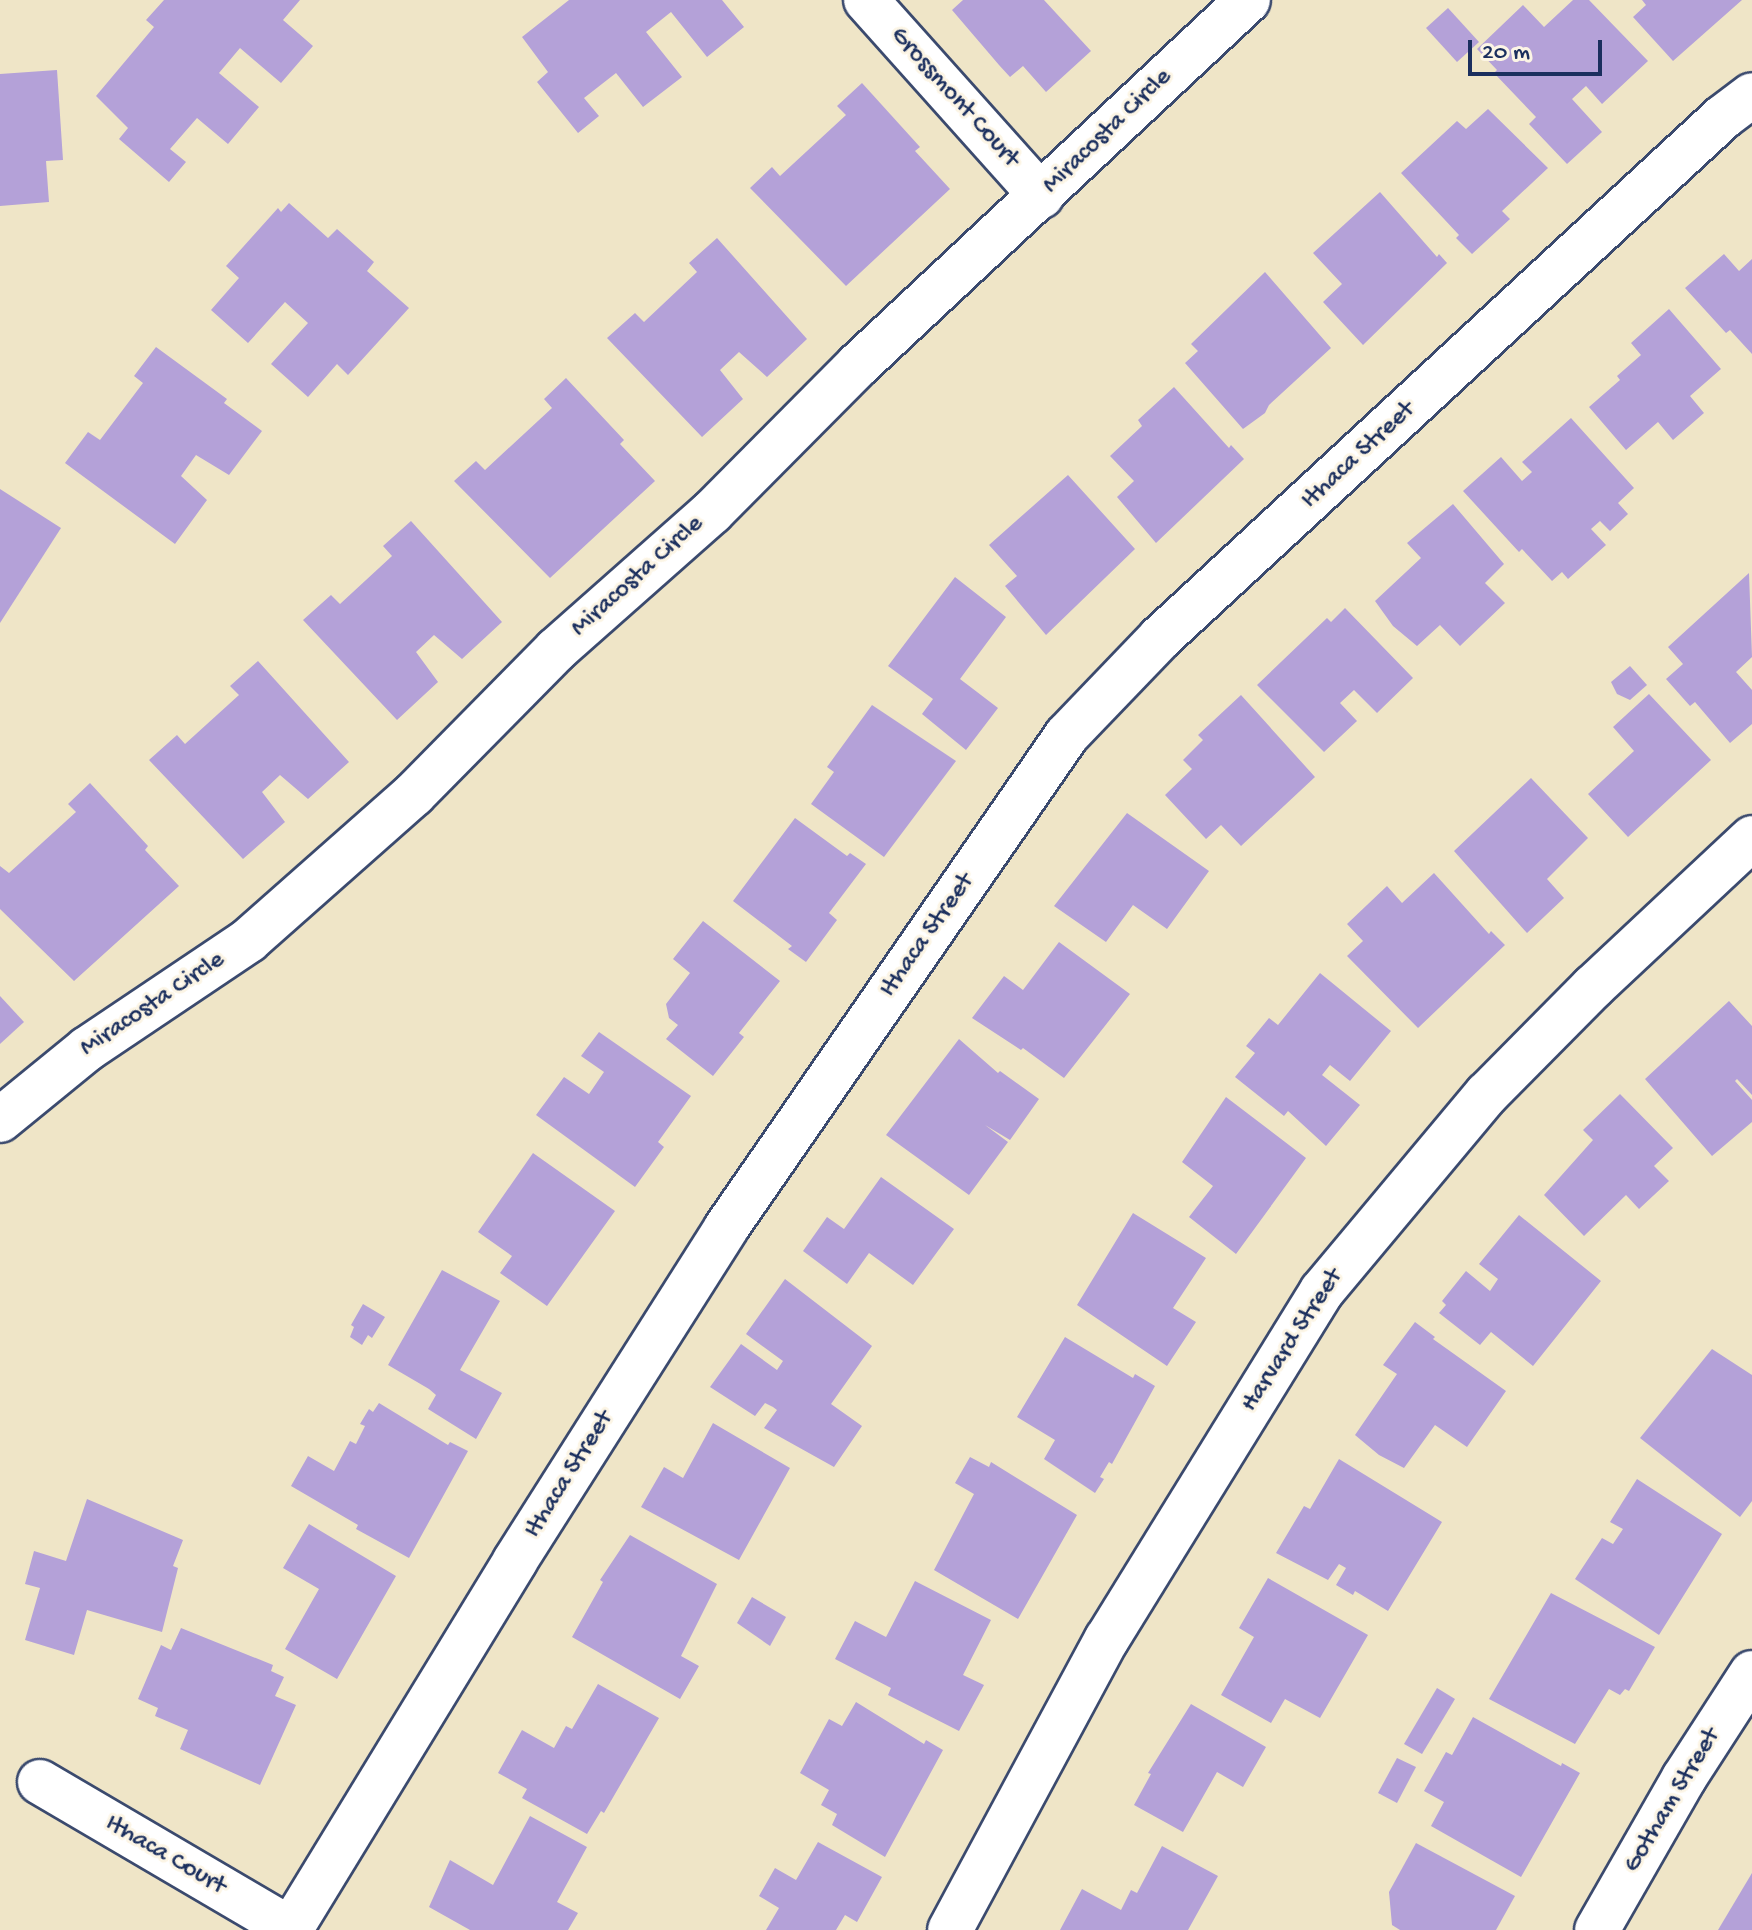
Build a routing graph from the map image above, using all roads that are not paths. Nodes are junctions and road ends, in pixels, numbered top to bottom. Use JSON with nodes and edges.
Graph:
{"nodes":[{"id":1,"x":866,"y":0,"type":"edge"},
{"id":2,"x":1248,"y":0,"type":"edge"},
{"id":3,"x":1752,"y":95,"type":"edge"},
{"id":4,"x":1041,"y":196,"type":"junction"},
{"id":5,"x":1752,"y":838,"type":"edge"},
{"id":6,"x":0,"y":1120,"type":"edge"},
{"id":7,"x":1752,"y":1673,"type":"edge"},
{"id":8,"x":40,"y":1782,"type":"dead end"},
{"id":9,"x":290,"y":1929,"type":"edge"},
{"id":10,"x":950,"y":1930,"type":"edge"},
{"id":11,"x":1597,"y":1930,"type":"edge"}],
"edges":[{"from":1,"to":4,"type":"street","name":"Grossmont Court"},
{"from":2,"to":4,"type":"street","name":"Miracosta Circle"},
{"from":3,"to":9,"type":"street","name":"Ithaca Street"},
{"from":4,"to":6,"type":"street","name":"Miracosta Circle"},
{"from":5,"to":10,"type":"street","name":"Harvard Street"},
{"from":7,"to":11,"type":"street","name":"Gotham Street"},
{"from":8,"to":9,"type":"street","name":"Ithaca Court"}]}
